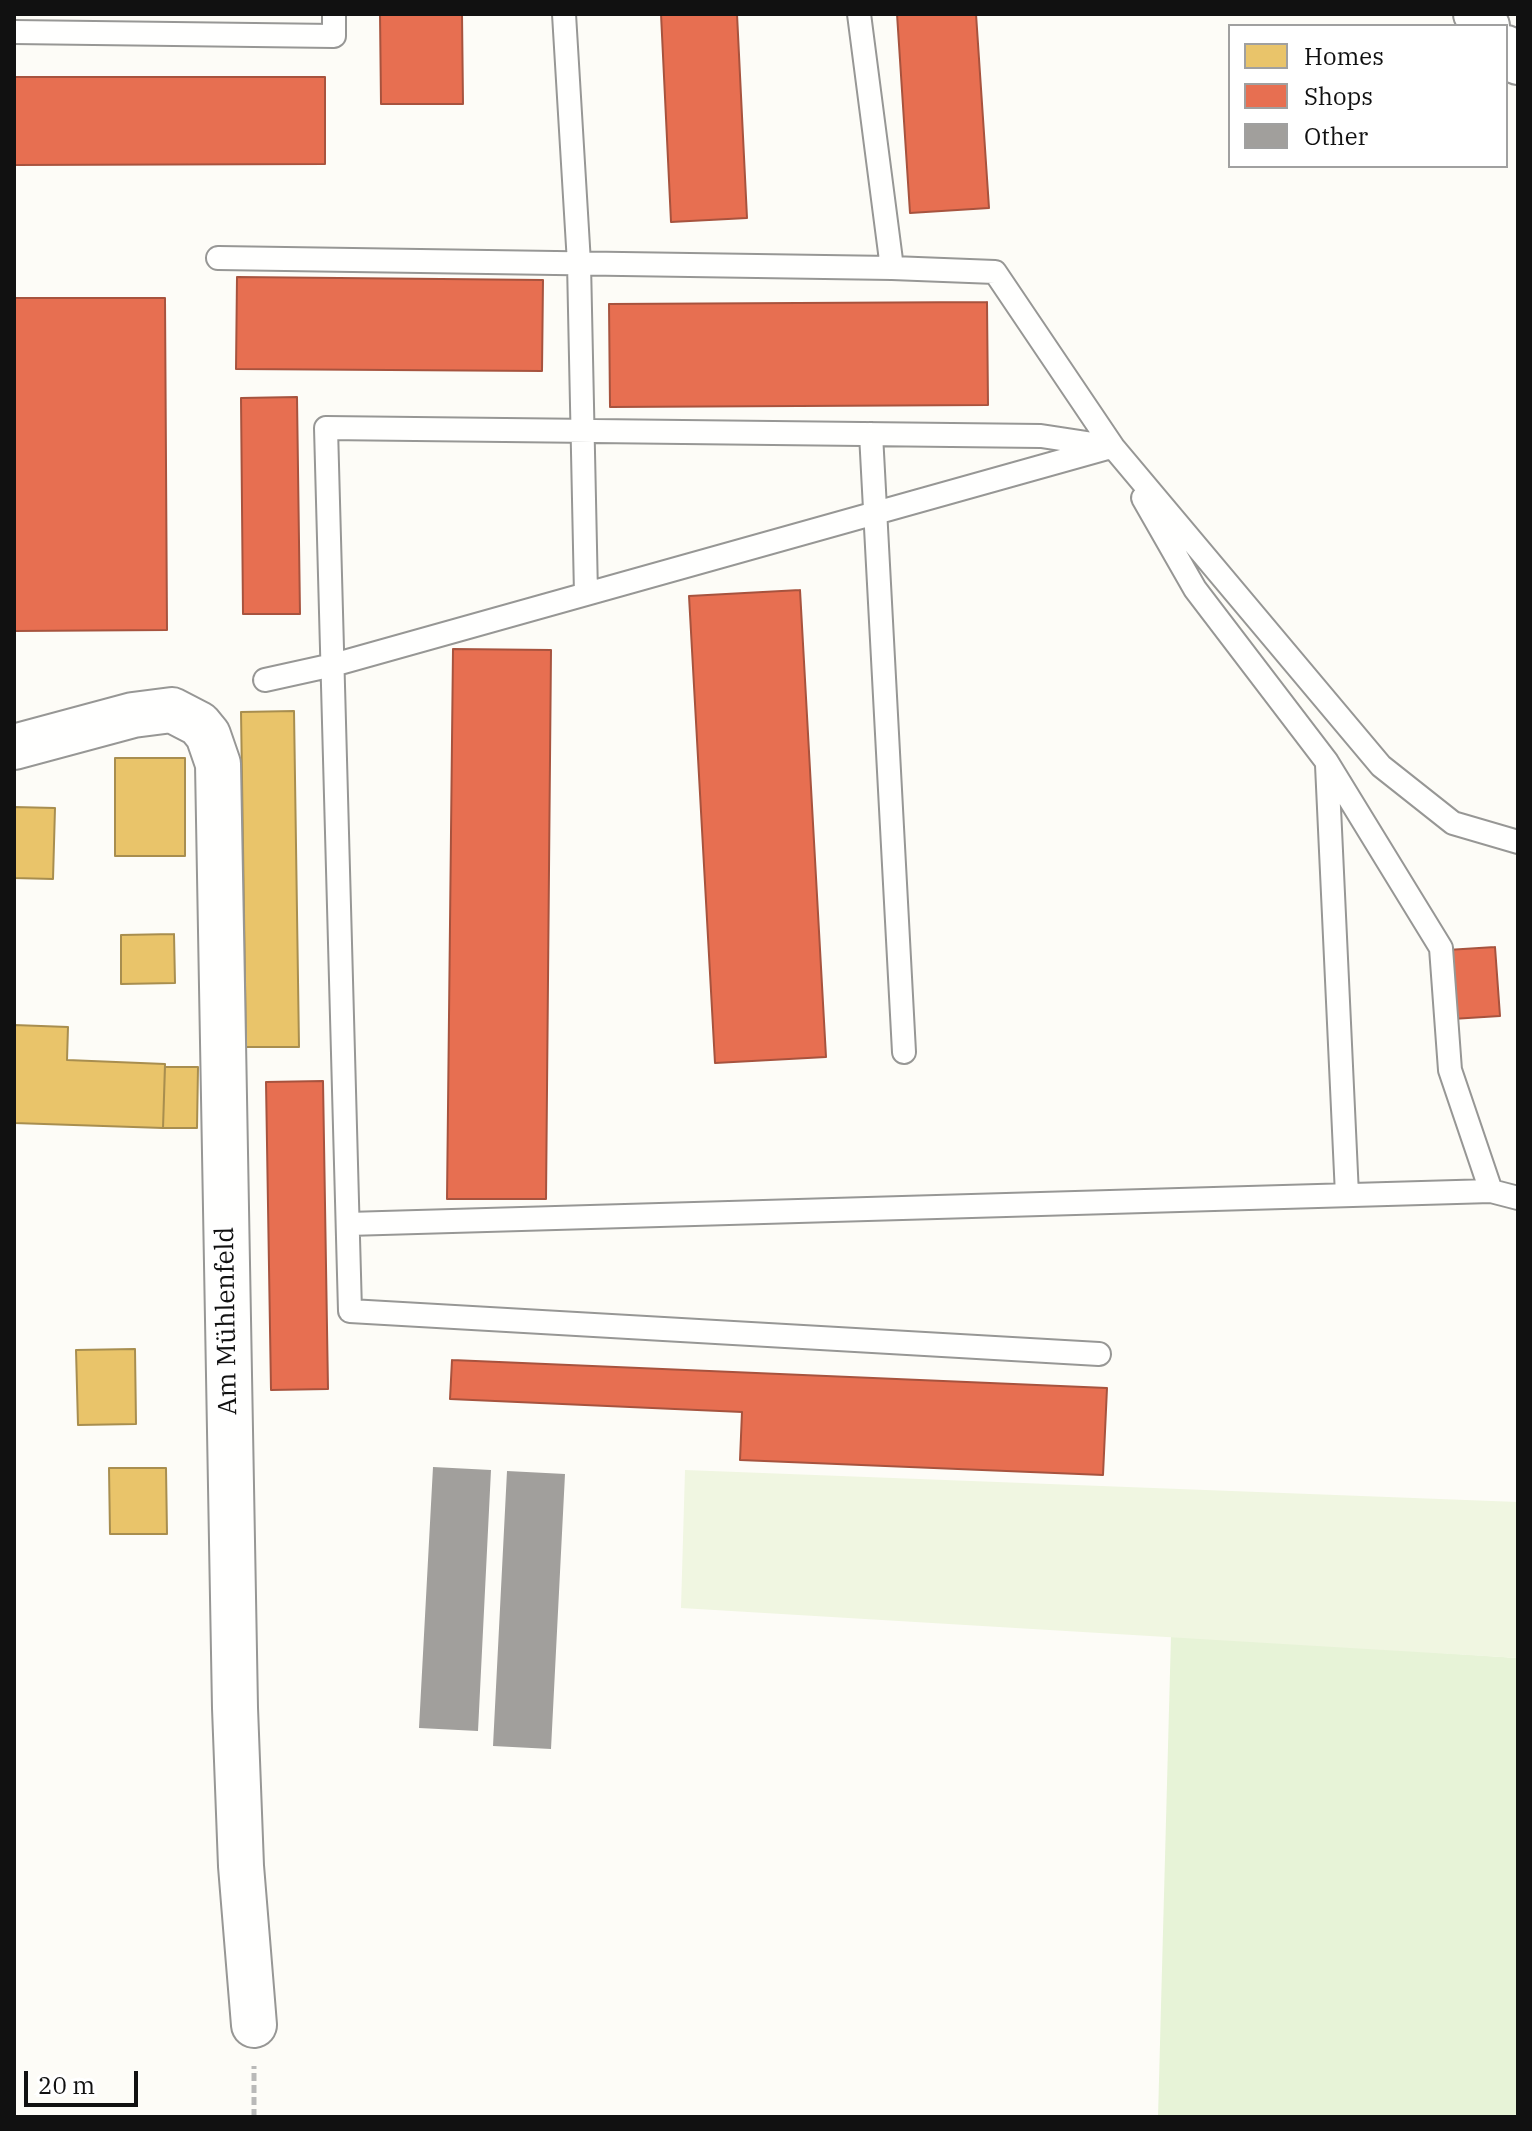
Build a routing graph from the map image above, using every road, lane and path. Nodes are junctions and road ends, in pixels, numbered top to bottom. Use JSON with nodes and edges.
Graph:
{"nodes":[{"id":1,"x":334,"y":14,"type":"edge"},
{"id":2,"x":564,"y":14,"type":"edge"},
{"id":3,"x":859,"y":14,"type":"edge"},
{"id":4,"x":14,"y":32,"type":"edge"},
{"id":5,"x":218,"y":258,"type":"dead end"},
{"id":6,"x":579,"y":263,"type":"junction"},
{"id":7,"x":892,"y":268,"type":"junction"},
{"id":8,"x":582,"y":431,"type":"junction"},
{"id":9,"x":871,"y":434,"type":"junction"},
{"id":10,"x":1113,"y":447,"type":"junction"},
{"id":11,"x":875,"y":514,"type":"junction"},
{"id":12,"x":586,"y":594,"type":"junction"},
{"id":13,"x":333,"y":665,"type":"junction"},
{"id":14,"x":265,"y":680,"type":"dead end"},
{"id":15,"x":14,"y":747,"type":"edge"},
{"id":16,"x":1327,"y":762,"type":"junction"},
{"id":17,"x":1518,"y":842,"type":"edge"},
{"id":18,"x":904,"y":1052,"type":"dead end"},
{"id":19,"x":1491,"y":1191,"type":"junction"},
{"id":20,"x":1347,"y":1195,"type":"junction"},
{"id":21,"x":1518,"y":1198,"type":"edge"},
{"id":22,"x":348,"y":1224,"type":"junction"},
{"id":23,"x":1099,"y":1354,"type":"dead end"},
{"id":24,"x":254,"y":2025,"type":"joint"},
{"id":25,"x":254,"y":2117,"type":"edge"}],
"edges":[{"from":1,"to":4,"type":"lane"},
{"from":2,"to":6,"type":"lane"},
{"from":3,"to":7,"type":"lane"},
{"from":5,"to":6,"type":"lane"},
{"from":6,"to":7,"type":"lane"},
{"from":6,"to":8,"type":"lane"},
{"from":7,"to":10,"type":"lane"},
{"from":8,"to":9,"type":"lane"},
{"from":8,"to":12,"type":"lane"},
{"from":8,"to":13,"type":"lane"},
{"from":9,"to":10,"type":"lane"},
{"from":9,"to":11,"type":"lane"},
{"from":10,"to":11,"type":"lane"},
{"from":10,"to":16,"type":"lane"},
{"from":10,"to":17,"type":"lane"},
{"from":11,"to":12,"type":"lane"},
{"from":11,"to":18,"type":"lane"},
{"from":12,"to":13,"type":"lane"},
{"from":13,"to":14,"type":"lane"},
{"from":13,"to":22,"type":"lane"},
{"from":15,"to":24,"type":"street","name":"Am Mühlenfeld"},
{"from":16,"to":19,"type":"lane"},
{"from":16,"to":20,"type":"lane"},
{"from":19,"to":20,"type":"lane"},
{"from":19,"to":21,"type":"lane"},
{"from":20,"to":22,"type":"lane"},
{"from":22,"to":23,"type":"lane"},
{"from":24,"to":25,"type":"path"}]}
